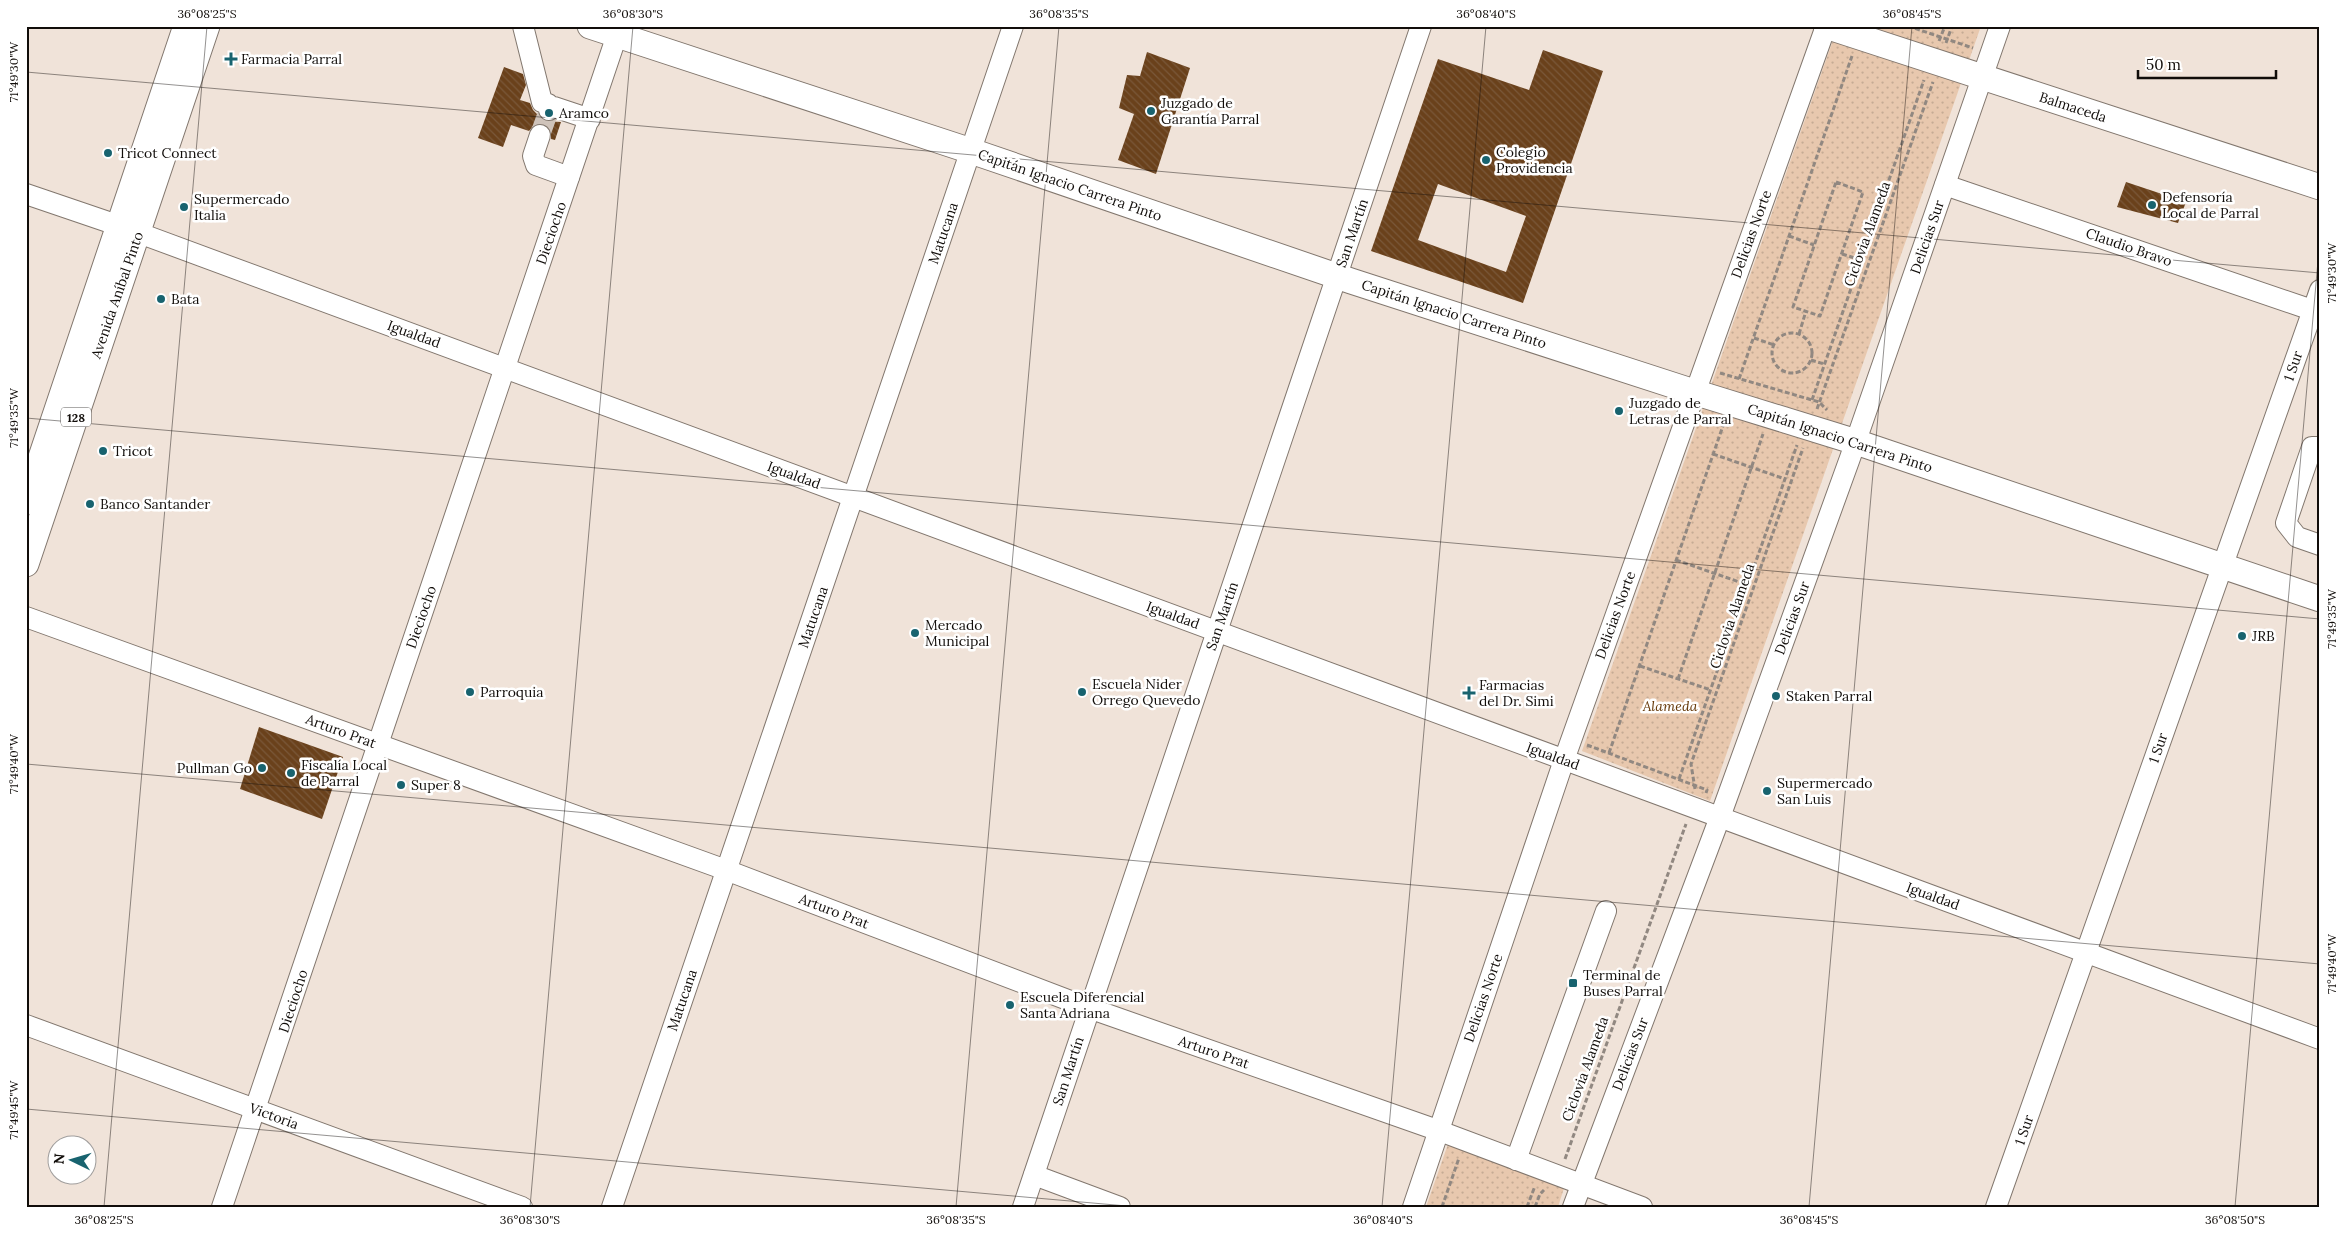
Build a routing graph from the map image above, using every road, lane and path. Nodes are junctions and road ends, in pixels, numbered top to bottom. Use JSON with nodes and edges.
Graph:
{"nodes":[{"id":1,"x":186,"y":26,"type":"edge"},
{"id":2,"x":207,"y":26,"type":"edge"},
{"id":3,"x":523,"y":26,"type":"edge"},
{"id":4,"x":590,"y":26,"type":"edge"},
{"id":5,"x":1013,"y":26,"type":"edge"},
{"id":6,"x":1421,"y":26,"type":"edge"},
{"id":7,"x":1826,"y":26,"type":"edge"},
{"id":8,"x":1952,"y":26,"type":"edge"},
{"id":9,"x":2000,"y":26,"type":"edge"},
{"id":10,"x":619,"y":31,"type":"edge"},
{"id":11,"x":1861,"y":59,"type":"dead end"},
{"id":12,"x":1916,"y":76,"type":"dead end"},
{"id":13,"x":1935,"y":77,"type":"junction"},
{"id":14,"x":1982,"y":77,"type":"junction"},
{"id":15,"x":179,"y":79,"type":"junction"},
{"id":16,"x":590,"y":119,"type":"junction"},
{"id":17,"x":540,"y":135,"type":"tunnel mouth"},
{"id":18,"x":971,"y":151,"type":"junction"},
{"id":19,"x":570,"y":177,"type":"junction"},
{"id":20,"x":1945,"y":185,"type":"junction"},
{"id":21,"x":2320,"y":188,"type":"edge"},
{"id":22,"x":26,"y":194,"type":"edge"},
{"id":23,"x":129,"y":229,"type":"junction"},
{"id":24,"x":1789,"y":236,"type":"junction"},
{"id":25,"x":1814,"y":245,"type":"junction"},
{"id":26,"x":1842,"y":254,"type":"junction"},
{"id":27,"x":1861,"y":260,"type":"junction"},
{"id":28,"x":1337,"y":276,"type":"junction"},
{"id":29,"x":2320,"y":290,"type":"edge"},
{"id":30,"x":2312,"y":310,"type":"junction"},
{"id":31,"x":1806,"y":311,"type":"junction"},
{"id":32,"x":1799,"y":334,"type":"junction"},
{"id":33,"x":1754,"y":338,"type":"junction"},
{"id":34,"x":1774,"y":345,"type":"junction"},
{"id":35,"x":1812,"y":360,"type":"junction"},
{"id":36,"x":1824,"y":364,"type":"junction"},
{"id":37,"x":505,"y":368,"type":"junction"},
{"id":38,"x":1703,"y":368,"type":"junction"},
{"id":39,"x":1739,"y":379,"type":"junction"},
{"id":40,"x":1694,"y":392,"type":"junction"},
{"id":41,"x":1812,"y":400,"type":"junction"},
{"id":42,"x":1820,"y":402,"type":"junction"},
{"id":43,"x":1726,"y":419,"type":"dead end"},
{"id":44,"x":62,"y":427,"type":"junction"},
{"id":45,"x":1812,"y":427,"type":"junction"},
{"id":46,"x":1764,"y":431,"type":"dead end"},
{"id":47,"x":1856,"y":442,"type":"junction"},
{"id":48,"x":2320,"y":447,"type":"edge"},
{"id":49,"x":1713,"y":454,"type":"junction"},
{"id":50,"x":1752,"y":467,"type":"junction"},
{"id":51,"x":1785,"y":478,"type":"junction"},
{"id":52,"x":854,"y":497,"type":"junction"},
{"id":53,"x":26,"y":502,"type":"edge"},
{"id":54,"x":33,"y":524,"type":"edge"},
{"id":55,"x":2320,"y":545,"type":"edge"},
{"id":56,"x":1676,"y":560,"type":"junction"},
{"id":57,"x":26,"y":564,"type":"edge"},
{"id":58,"x":2222,"y":567,"type":"junction"},
{"id":59,"x":1714,"y":573,"type":"junction"},
{"id":60,"x":1748,"y":585,"type":"junction"},
{"id":61,"x":2320,"y":599,"type":"edge"},
{"id":62,"x":26,"y":616,"type":"edge"},
{"id":63,"x":1217,"y":632,"type":"junction"},
{"id":64,"x":1640,"y":666,"type":"junction"},
{"id":65,"x":1678,"y":679,"type":"junction"},
{"id":66,"x":1710,"y":690,"type":"junction"},
{"id":67,"x":1572,"y":739,"type":"junction"},
{"id":68,"x":379,"y":744,"type":"junction"},
{"id":69,"x":1609,"y":753,"type":"junction"},
{"id":70,"x":1564,"y":760,"type":"junction"},
{"id":71,"x":1679,"y":779,"type":"junction"},
{"id":72,"x":1694,"y":785,"type":"junction"},
{"id":73,"x":1696,"y":808,"type":"junction"},
{"id":74,"x":1720,"y":817,"type":"junction"},
{"id":75,"x":726,"y":870,"type":"junction"},
{"id":76,"x":1606,"y":911,"type":"dead end"},
{"id":77,"x":2086,"y":953,"type":"junction"},
{"id":78,"x":1089,"y":1008,"type":"junction"},
{"id":79,"x":26,"y":1025,"type":"edge"},
{"id":80,"x":2320,"y":1039,"type":"edge"},
{"id":81,"x":256,"y":1110,"type":"junction"},
{"id":82,"x":1438,"y":1130,"type":"junction"},
{"id":83,"x":1460,"y":1156,"type":"dead end"},
{"id":84,"x":1516,"y":1160,"type":"junction"},
{"id":85,"x":1034,"y":1175,"type":"junction"},
{"id":86,"x":1563,"y":1181,"type":"junction"},
{"id":87,"x":222,"y":1207,"type":"edge"},
{"id":88,"x":522,"y":1207,"type":"edge"},
{"id":89,"x":612,"y":1207,"type":"edge"},
{"id":90,"x":1023,"y":1207,"type":"edge"},
{"id":91,"x":1120,"y":1207,"type":"edge"},
{"id":92,"x":1413,"y":1207,"type":"edge"},
{"id":93,"x":1442,"y":1207,"type":"edge"},
{"id":94,"x":1527,"y":1207,"type":"edge"},
{"id":95,"x":1535,"y":1207,"type":"edge"},
{"id":96,"x":1573,"y":1207,"type":"edge"},
{"id":97,"x":1642,"y":1207,"type":"edge"},
{"id":98,"x":1996,"y":1207,"type":"edge"}],
"edges":[{"from":1,"to":15,"type":"main road","name":"Avenida Aníbal Pinto","number":"128"},
{"from":2,"to":15,"type":"main road","name":"Avenida Aníbal Pinto","number":"128"},
{"from":3,"to":16,"type":"street"},
{"from":4,"to":10,"type":"main road","name":"Capitán Ignacio Carrera Pinto"},
{"from":5,"to":18,"type":"street","name":"Matucana"},
{"from":6,"to":28,"type":"street","name":"San Martín"},
{"from":7,"to":13,"type":"main road","name":"Balmaceda"},
{"from":7,"to":38,"type":"street","name":"Delicias Norte"},
{"from":8,"to":13,"type":"path","name":"Ciclovia Alameda"},
{"from":9,"to":14,"type":"street","name":"Delicias Sur"},
{"from":10,"to":16,"type":"street","name":"Dieciocho"},
{"from":10,"to":18,"type":"main road","name":"Capitán Ignacio Carrera Pinto"},
{"from":11,"to":24,"type":"path"},
{"from":12,"to":13,"type":"path"},
{"from":13,"to":14,"type":"main road","name":"Balmaceda"},
{"from":13,"to":27,"type":"path"},
{"from":13,"to":42,"type":"path","name":"Ciclovia Alameda"},
{"from":14,"to":20,"type":"street","name":"Delicias Sur"},
{"from":14,"to":21,"type":"main road","name":"Balmaceda"},
{"from":15,"to":23,"type":"main road","name":"Avenida Aníbal Pinto","number":"128"},
{"from":16,"to":19,"type":"street","name":"Dieciocho"},
{"from":17,"to":19,"type":"street"},
{"from":18,"to":28,"type":"main road","name":"Capitán Ignacio Carrera Pinto"},
{"from":18,"to":52,"type":"street","name":"Matucana"},
{"from":19,"to":37,"type":"street","name":"Dieciocho"},
{"from":20,"to":30,"type":"street","name":"Claudio Bravo"},
{"from":20,"to":47,"type":"street","name":"Delicias Sur"},
{"from":22,"to":23,"type":"street","name":"Igualdad"},
{"from":23,"to":37,"type":"street","name":"Igualdad"},
{"from":23,"to":44,"type":"main road","name":"Avenida Aníbal Pinto","number":"128"},
{"from":24,"to":25,"type":"path"},
{"from":24,"to":33,"type":"path"},
{"from":25,"to":26,"type":"path"},
{"from":25,"to":31,"type":"path"},
{"from":26,"to":27,"type":"path"},
{"from":26,"to":31,"type":"path"},
{"from":27,"to":36,"type":"path"},
{"from":28,"to":40,"type":"main road","name":"Capitán Ignacio Carrera Pinto"},
{"from":28,"to":63,"type":"street","name":"San Martín"},
{"from":29,"to":30,"type":"street","name":"1 Sur"},
{"from":30,"to":58,"type":"street","name":"1 Sur"},
{"from":31,"to":32,"type":"path"},
{"from":32,"to":34,"type":"path"},
{"from":32,"to":35,"type":"path"},
{"from":33,"to":34,"type":"path"},
{"from":33,"to":39,"type":"path"},
{"from":34,"to":35,"type":"path"},
{"from":35,"to":36,"type":"path"},
{"from":36,"to":41,"type":"path"},
{"from":37,"to":52,"type":"street","name":"Igualdad"},
{"from":37,"to":68,"type":"street","name":"Dieciocho"},
{"from":38,"to":39,"type":"path"},
{"from":38,"to":40,"type":"street","name":"Delicias Norte"},
{"from":39,"to":41,"type":"path"},
{"from":40,"to":45,"type":"main road","name":"Capitán Ignacio Carrera Pinto"},
{"from":40,"to":67,"type":"street","name":"Delicias Norte"},
{"from":41,"to":42,"type":"path"},
{"from":42,"to":45,"type":"path","name":"Ciclovia Alameda"},
{"from":42,"to":45,"type":"path"},
{"from":43,"to":49,"type":"path"},
{"from":44,"to":53,"type":"main road","name":"Avenida Aníbal Pinto","number":"128"},
{"from":44,"to":54,"type":"main road","name":"Avenida Aníbal Pinto","number":"128"},
{"from":45,"to":47,"type":"main road","name":"Capitán Ignacio Carrera Pinto"},
{"from":45,"to":51,"type":"path"},
{"from":45,"to":72,"type":"path","name":"Ciclovia Alameda"},
{"from":46,"to":50,"type":"path"},
{"from":47,"to":58,"type":"main road","name":"Capitán Ignacio Carrera Pinto"},
{"from":47,"to":74,"type":"street","name":"Delicias Sur"},
{"from":48,"to":55,"type":"street"},
{"from":49,"to":50,"type":"path"},
{"from":49,"to":56,"type":"path"},
{"from":50,"to":51,"type":"path"},
{"from":50,"to":59,"type":"path"},
{"from":51,"to":60,"type":"path"},
{"from":52,"to":63,"type":"street","name":"Igualdad"},
{"from":52,"to":75,"type":"street","name":"Matucana"},
{"from":54,"to":57,"type":"main road","name":"Avenida Aníbal Pinto","number":"128"},
{"from":56,"to":59,"type":"path"},
{"from":56,"to":64,"type":"path"},
{"from":58,"to":61,"type":"main road","name":"Capitán Ignacio Carrera Pinto"},
{"from":58,"to":77,"type":"street","name":"1 Sur"},
{"from":59,"to":60,"type":"path"},
{"from":59,"to":65,"type":"path"},
{"from":60,"to":66,"type":"path"},
{"from":62,"to":68,"type":"street","name":"Arturo Prat"},
{"from":63,"to":70,"type":"street","name":"Igualdad"},
{"from":63,"to":78,"type":"street","name":"San Martín"},
{"from":64,"to":65,"type":"path"},
{"from":64,"to":69,"type":"path"},
{"from":65,"to":66,"type":"path"},
{"from":66,"to":71,"type":"path"},
{"from":67,"to":69,"type":"path"},
{"from":67,"to":70,"type":"street","name":"Delicias Norte"},
{"from":68,"to":75,"type":"street","name":"Arturo Prat"},
{"from":68,"to":81,"type":"street","name":"Dieciocho"},
{"from":69,"to":71,"type":"path"},
{"from":70,"to":73,"type":"street","name":"Igualdad"},
{"from":70,"to":82,"type":"street","name":"Delicias Norte"},
{"from":71,"to":72,"type":"path"},
{"from":72,"to":73,"type":"path","name":"Ciclovia Alameda"},
{"from":72,"to":73,"type":"path"},
{"from":73,"to":74,"type":"street","name":"Igualdad"},
{"from":73,"to":86,"type":"path","name":"Ciclovia Alameda"},
{"from":74,"to":77,"type":"street","name":"Igualdad"},
{"from":74,"to":86,"type":"street","name":"Delicias Sur"},
{"from":75,"to":78,"type":"street","name":"Arturo Prat"},
{"from":75,"to":89,"type":"street","name":"Matucana"},
{"from":76,"to":84,"type":"street"},
{"from":77,"to":80,"type":"street","name":"Igualdad"},
{"from":77,"to":98,"type":"street","name":"1 Sur"},
{"from":78,"to":82,"type":"street","name":"Arturo Prat"},
{"from":78,"to":85,"type":"street","name":"San Martín"},
{"from":79,"to":81,"type":"street","name":"Victoria"},
{"from":81,"to":87,"type":"street","name":"Dieciocho"},
{"from":81,"to":88,"type":"street","name":"Victoria"},
{"from":82,"to":84,"type":"street","name":"Arturo Prat"},
{"from":82,"to":92,"type":"street","name":"Delicias Norte"},
{"from":83,"to":93,"type":"path"},
{"from":84,"to":86,"type":"street","name":"Arturo Prat"},
{"from":85,"to":90,"type":"street","name":"San Martín"},
{"from":85,"to":91,"type":"street"},
{"from":86,"to":94,"type":"path"},
{"from":86,"to":95,"type":"path","name":"Ciclovia Alameda"},
{"from":86,"to":96,"type":"street","name":"Delicias Sur"},
{"from":86,"to":97,"type":"street","name":"Arturo Prat"}]}
